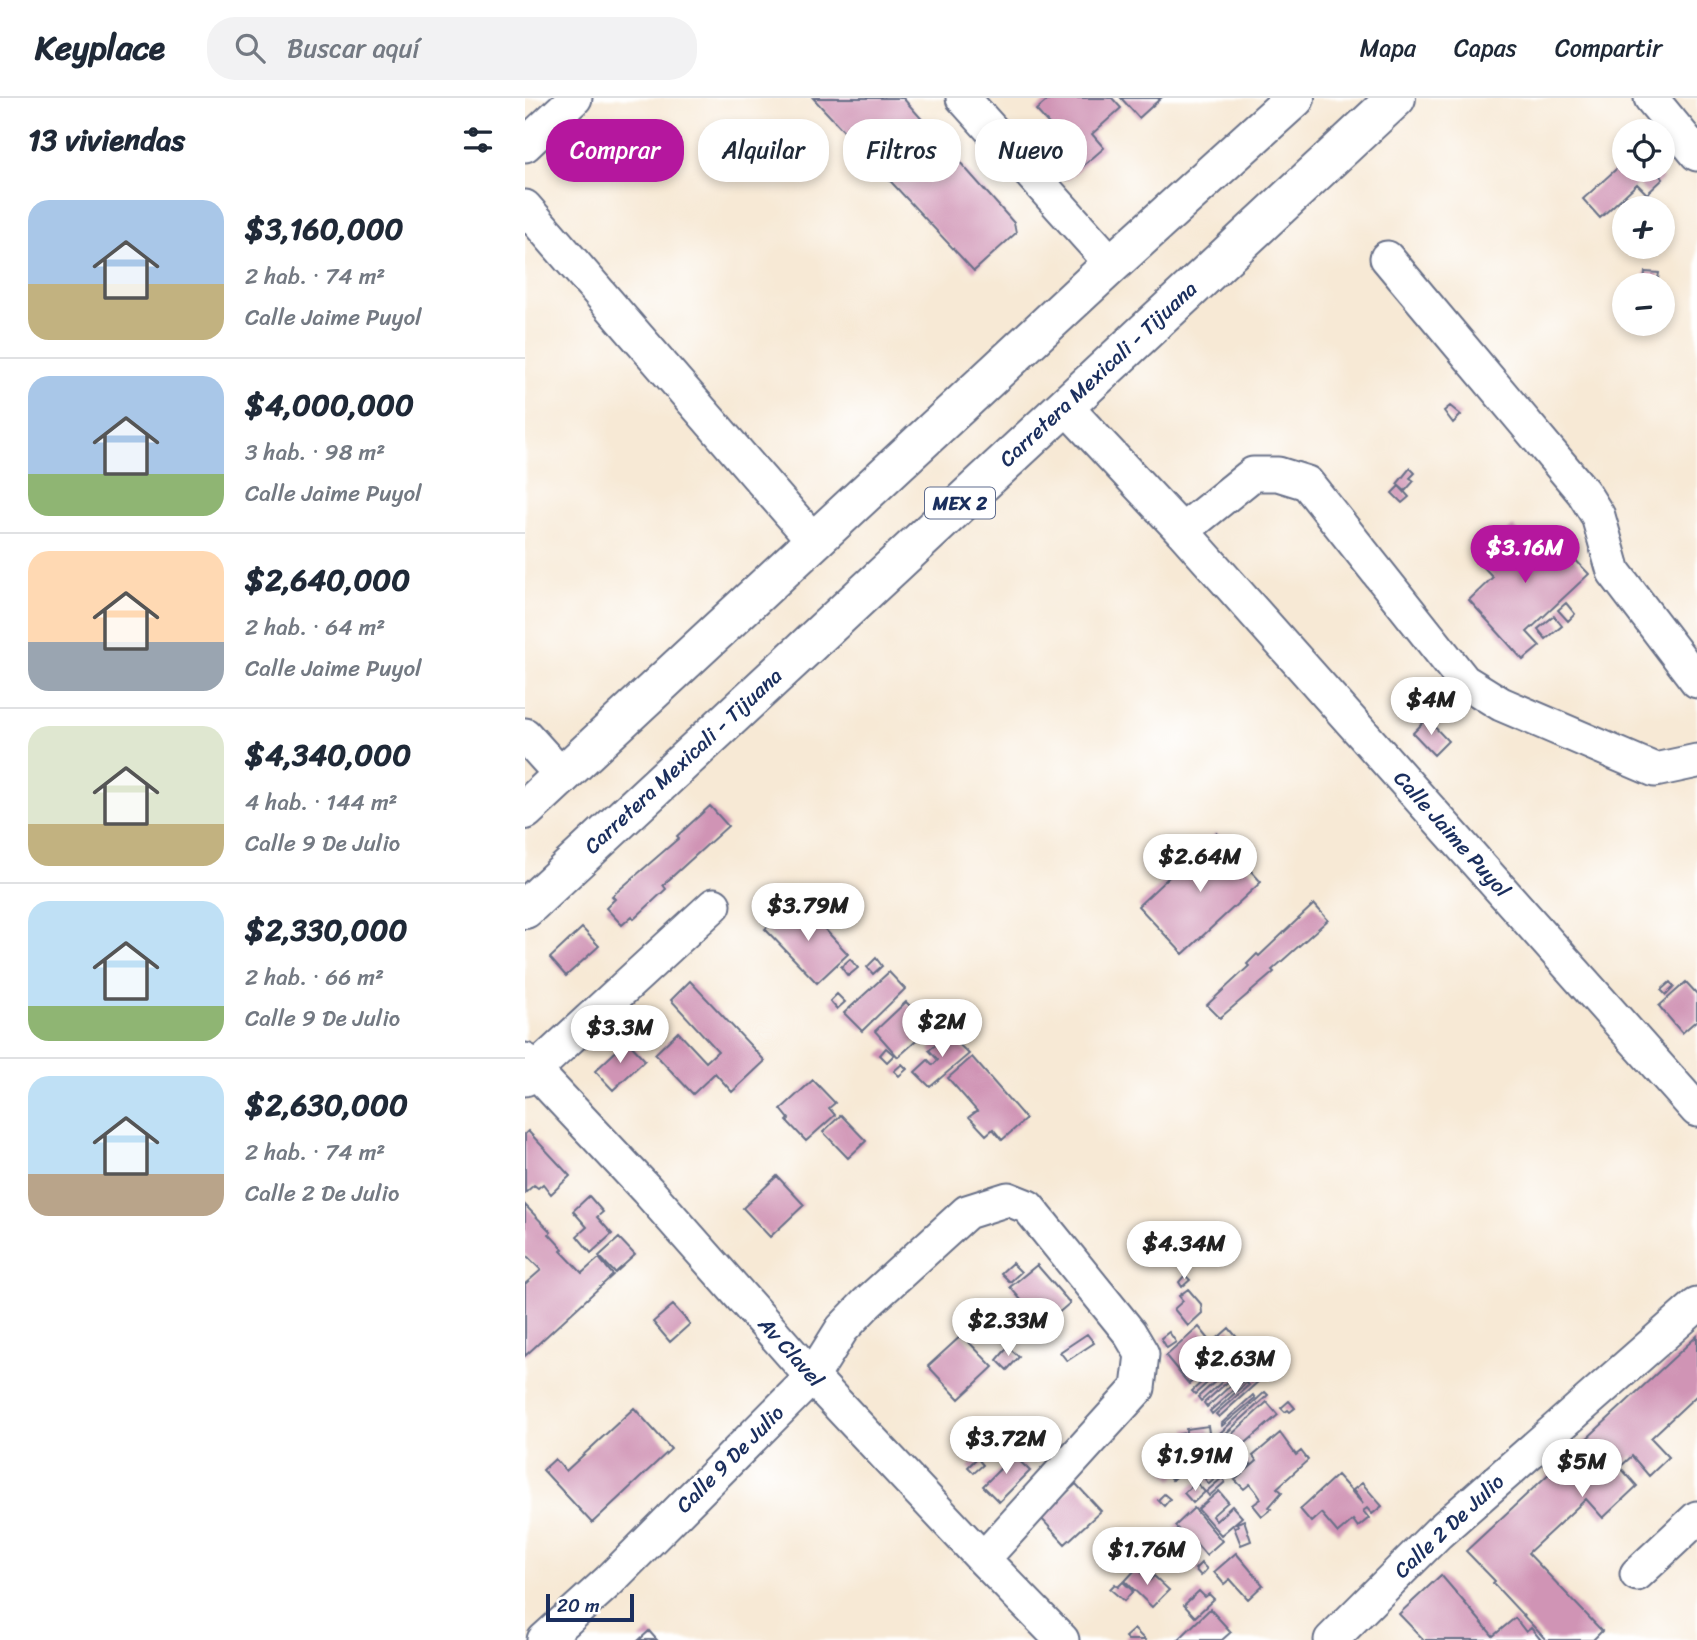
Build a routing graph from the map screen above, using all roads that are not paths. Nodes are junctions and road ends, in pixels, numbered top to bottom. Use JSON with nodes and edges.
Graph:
{"nodes":[{"id":1,"x":576,"y":98,"type":"edge"},
{"id":2,"x":963,"y":98,"type":"edge"},
{"id":3,"x":1295,"y":98,"type":"edge"},
{"id":4,"x":1396,"y":98,"type":"edge"},
{"id":5,"x":1651,"y":98,"type":"edge"},
{"id":6,"x":525,"y":145,"type":"edge"},
{"id":7,"x":1697,"y":154,"type":"edge"},
{"id":8,"x":525,"y":207,"type":"edge"},
{"id":9,"x":1387,"y":258,"type":"dead end"},
{"id":10,"x":1112,"y":264,"type":"junction"},
{"id":11,"x":1064,"y":405,"type":"junction"},
{"id":12,"x":1182,"y":531,"type":"junction"},
{"id":13,"x":814,"y":541,"type":"junction"},
{"id":14,"x":1697,"y":681,"type":"edge"},
{"id":15,"x":525,"y":735,"type":"edge"},
{"id":16,"x":1697,"y":761,"type":"edge"},
{"id":17,"x":562,"y":776,"type":"junction"},
{"id":18,"x":525,"y":810,"type":"edge"},
{"id":19,"x":714,"y":905,"type":"dead end"},
{"id":20,"x":525,"y":909,"type":"edge"},
{"id":21,"x":528,"y":1070,"type":"edge"},
{"id":22,"x":1697,"y":1110,"type":"edge"},
{"id":23,"x":1697,"y":1305,"type":"edge"},
{"id":24,"x":812,"y":1377,"type":"junction"},
{"id":25,"x":1697,"y":1518,"type":"edge"},
{"id":26,"x":983,"y":1559,"type":"junction"},
{"id":27,"x":1637,"y":1574,"type":"dead end"},
{"id":28,"x":544,"y":1640,"type":"edge"},
{"id":29,"x":1062,"y":1640,"type":"edge"},
{"id":30,"x":1331,"y":1640,"type":"edge"}],
"edges":[{"from":1,"to":6,"type":"street"},
{"from":2,"to":10,"type":"street"},
{"from":3,"to":10,"type":"main road"},
{"from":4,"to":11,"type":"main road","name":"Carretera Mexicali - Tijuana","number":"MEX 2"},
{"from":5,"to":7,"type":"street"},
{"from":8,"to":13,"type":"street"},
{"from":9,"to":14,"type":"street"},
{"from":10,"to":13,"type":"main road"},
{"from":11,"to":12,"type":"street","name":"Calle Jaime Puyol"},
{"from":11,"to":20,"type":"main road","name":"Carretera Mexicali - Tijuana","number":"MEX 2"},
{"from":12,"to":16,"type":"street"},
{"from":12,"to":22,"type":"street","name":"Calle Jaime Puyol"},
{"from":13,"to":17,"type":"main road"},
{"from":15,"to":17,"type":"street"},
{"from":17,"to":18,"type":"main road"},
{"from":19,"to":21,"type":"street"},
{"from":21,"to":24,"type":"street","name":"Av Clavel"},
{"from":23,"to":30,"type":"street","name":"Calle 2 De Julio"},
{"from":24,"to":26,"type":"street","name":"Av Clavel"},
{"from":24,"to":26,"type":"street","name":"Calle 9 De Julio"},
{"from":24,"to":28,"type":"street","name":"Calle 9 De Julio"},
{"from":25,"to":27,"type":"street"},
{"from":26,"to":29,"type":"street","name":"Av Clavel"}]}
